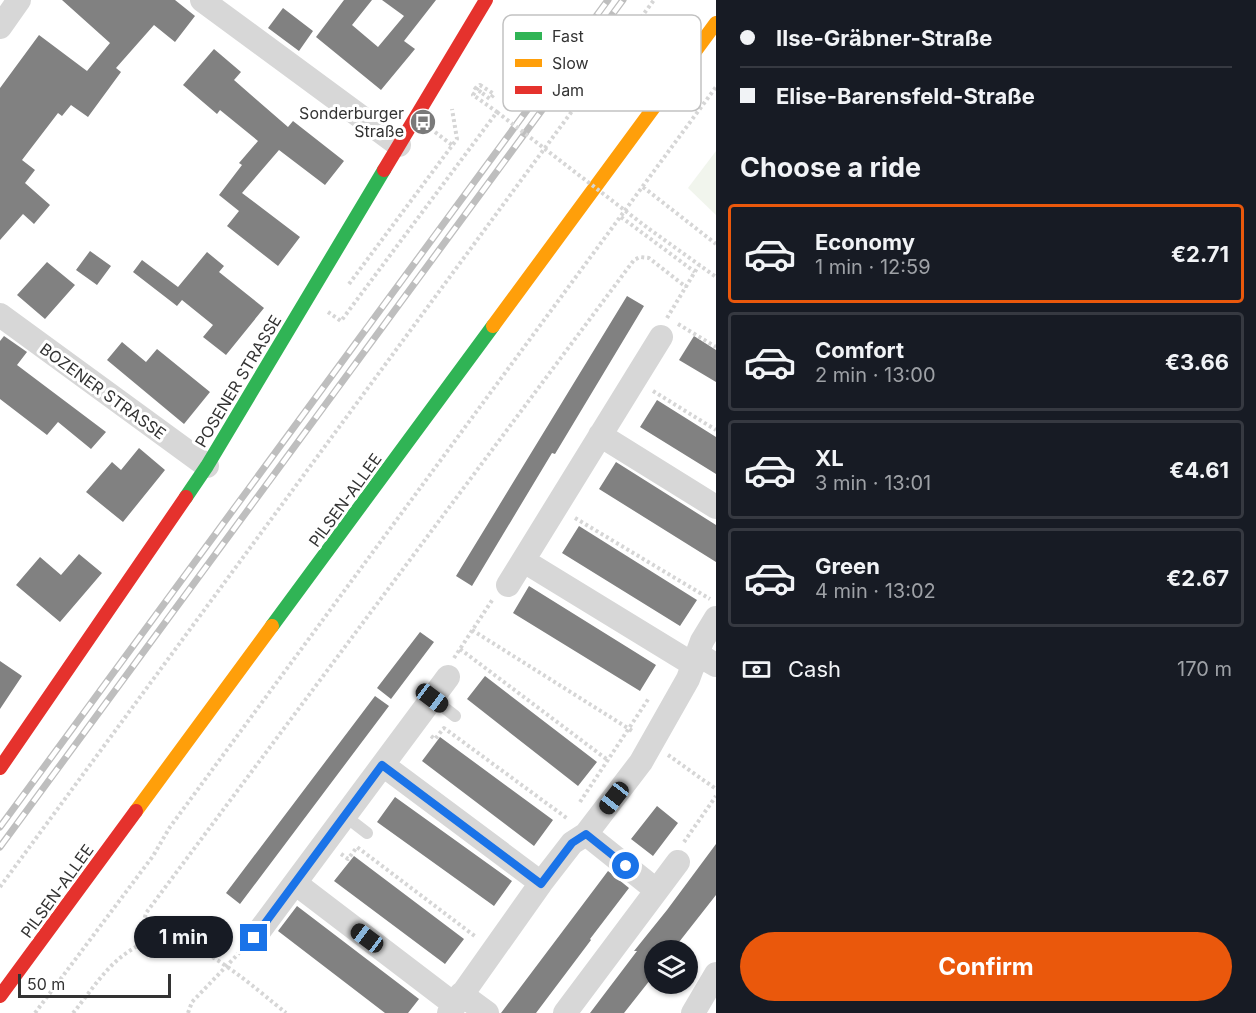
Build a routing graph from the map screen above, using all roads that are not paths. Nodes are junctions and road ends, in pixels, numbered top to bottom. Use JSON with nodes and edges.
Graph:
{"nodes":[{"id":1,"x":20,"y":0,"type":"edge"},
{"id":2,"x":202,"y":0,"type":"edge"},
{"id":3,"x":486,"y":0,"type":"edge"},
{"id":4,"x":716,"y":23,"type":"edge"},
{"id":5,"x":0,"y":27,"type":"edge"},
{"id":6,"x":701,"y":43,"type":"edge"},
{"id":7,"x":651,"y":111,"type":"edge"},
{"id":8,"x":399,"y":145,"type":"junction"},
{"id":9,"x":0,"y":315,"type":"edge"},
{"id":10,"x":661,"y":337,"type":"road end"},
{"id":11,"x":600,"y":435,"type":"junction"},
{"id":12,"x":207,"y":466,"type":"junction"},
{"id":13,"x":716,"y":507,"type":"edge"},
{"id":14,"x":524,"y":561,"type":"junction"},
{"id":15,"x":508,"y":585,"type":"road end"},
{"id":16,"x":716,"y":618,"type":"edge"},
{"id":17,"x":702,"y":661,"type":"edge"},
{"id":18,"x":448,"y":677,"type":"road end"},
{"id":19,"x":432,"y":698,"type":"junction"},
{"id":20,"x":456,"y":716,"type":"dead end"},
{"id":21,"x":382,"y":765,"type":"junction"},
{"id":22,"x":0,"y":768,"type":"edge"},
{"id":23,"x":345,"y":816,"type":"junction"},
{"id":24,"x":368,"y":833,"type":"dead end"},
{"id":25,"x":586,"y":834,"type":"junction"},
{"id":26,"x":678,"y":862,"type":"road end"},
{"id":27,"x":295,"y":883,"type":"junction"},
{"id":28,"x":541,"y":884,"type":"junction"},
{"id":29,"x":656,"y":890,"type":"junction"},
{"id":30,"x":254,"y":938,"type":"road end"},
{"id":31,"x":716,"y":974,"type":"edge"},
{"id":32,"x":0,"y":996,"type":"edge"},
{"id":33,"x":455,"y":1004,"type":"edge"},
{"id":34,"x":487,"y":1013,"type":"edge"},
{"id":35,"x":565,"y":1013,"type":"edge"},
{"id":36,"x":693,"y":1013,"type":"edge"}],
"edges":[{"from":1,"to":5,"type":"street"},
{"from":2,"to":8,"type":"street"},
{"from":3,"to":8,"type":"main road","name":"POSENER STRASSE"},
{"from":4,"to":6,"type":"main road","name":"PILSEN-ALLEE"},
{"from":7,"to":32,"type":"main road","name":"PILSEN-ALLEE"},
{"from":8,"to":12,"type":"main road","name":"POSENER STRASSE"},
{"from":9,"to":12,"type":"street","name":"BOZENER STRASSE"},
{"from":10,"to":11,"type":"street"},
{"from":11,"to":13,"type":"street"},
{"from":11,"to":14,"type":"street"},
{"from":12,"to":22,"type":"main road","name":"POSENER STRASSE"},
{"from":14,"to":15,"type":"street"},
{"from":14,"to":17,"type":"street"},
{"from":16,"to":17,"type":"street"},
{"from":17,"to":25,"type":"street"},
{"from":18,"to":19,"type":"street"},
{"from":19,"to":20,"type":"lane"},
{"from":19,"to":21,"type":"street"},
{"from":21,"to":23,"type":"street"},
{"from":21,"to":28,"type":"street"},
{"from":23,"to":24,"type":"lane"},
{"from":23,"to":27,"type":"street"},
{"from":25,"to":28,"type":"street"},
{"from":25,"to":29,"type":"street"},
{"from":26,"to":29,"type":"street"},
{"from":27,"to":30,"type":"street"},
{"from":27,"to":33,"type":"street"},
{"from":28,"to":33,"type":"street"},
{"from":29,"to":35,"type":"street"},
{"from":31,"to":36,"type":"street"},
{"from":33,"to":34,"type":"street"}]}
